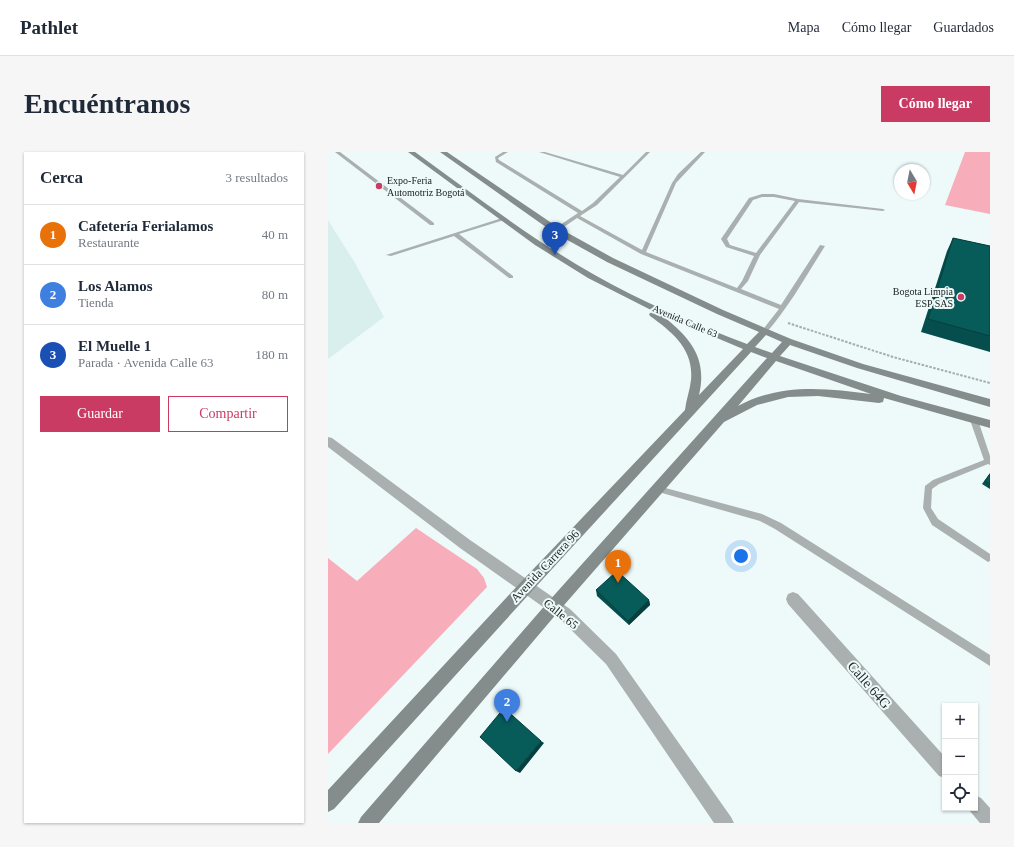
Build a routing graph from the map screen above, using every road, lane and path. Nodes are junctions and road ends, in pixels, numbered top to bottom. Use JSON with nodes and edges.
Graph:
{"nodes":[{"id":1,"x":338,"y":152,"type":"edge"},
{"id":2,"x":411,"y":152,"type":"edge"},
{"id":3,"x":443,"y":152,"type":"edge"},
{"id":4,"x":506,"y":152,"type":"edge"},
{"id":5,"x":542,"y":152,"type":"edge"},
{"id":6,"x":648,"y":152,"type":"edge"},
{"id":7,"x":703,"y":152,"type":"edge"},
{"id":8,"x":623,"y":176,"type":"junction"},
{"id":9,"x":798,"y":200,"type":"junction"},
{"id":10,"x":883,"y":210,"type":"dead end"},
{"id":11,"x":579,"y":214,"type":"junction"},
{"id":12,"x":502,"y":219,"type":"junction"},
{"id":13,"x":432,"y":224,"type":"dead end"},
{"id":14,"x":556,"y":230,"type":"junction"},
{"id":15,"x":455,"y":234,"type":"junction"},
{"id":16,"x":822,"y":246,"type":"dead end"},
{"id":17,"x":644,"y":253,"type":"junction"},
{"id":18,"x":389,"y":255,"type":"dead end"},
{"id":19,"x":757,"y":255,"type":"junction"},
{"id":20,"x":511,"y":277,"type":"dead end"},
{"id":21,"x":738,"y":290,"type":"junction"},
{"id":22,"x":618,"y":291,"type":"junction"},
{"id":23,"x":783,"y":308,"type":"junction"},
{"id":24,"x":764,"y":332,"type":"junction"},
{"id":25,"x":788,"y":341,"type":"junction"},
{"id":26,"x":749,"y":348,"type":"junction"},
{"id":27,"x":774,"y":358,"type":"junction"},
{"id":28,"x":990,"y":403,"type":"edge"},
{"id":29,"x":916,"y":404,"type":"junction"},
{"id":30,"x":689,"y":412,"type":"junction"},
{"id":31,"x":974,"y":420,"type":"junction"},
{"id":32,"x":717,"y":423,"type":"junction"},
{"id":33,"x":990,"y":424,"type":"edge"},
{"id":34,"x":328,"y":441,"type":"edge"},
{"id":35,"x":989,"y":462,"type":"edge"},
{"id":36,"x":658,"y":489,"type":"junction"},
{"id":37,"x":988,"y":558,"type":"dead end"},
{"id":38,"x":526,"y":587,"type":"junction"},
{"id":39,"x":794,"y":599,"type":"dead end"},
{"id":40,"x":553,"y":607,"type":"junction"},
{"id":41,"x":990,"y":661,"type":"edge"},
{"id":42,"x":942,"y":767,"type":"edge"},
{"id":43,"x":328,"y":803,"type":"edge"},
{"id":44,"x":978,"y":807,"type":"edge"},
{"id":45,"x":990,"y":821,"type":"edge"},
{"id":46,"x":367,"y":823,"type":"edge"},
{"id":47,"x":725,"y":823,"type":"edge"}],
"edges":[{"from":1,"to":13,"type":"lane"},
{"from":2,"to":12,"type":"main road","name":"Avenida Calle 63"},
{"from":3,"to":14,"type":"main road","name":"Avenida Calle 63"},
{"from":4,"to":11,"type":"lane"},
{"from":5,"to":8,"type":"lane"},
{"from":6,"to":8,"type":"lane"},
{"from":7,"to":17,"type":"lane"},
{"from":8,"to":11,"type":"lane"},
{"from":9,"to":10,"type":"lane"},
{"from":9,"to":19,"type":"lane"},
{"from":9,"to":19,"type":"lane"},
{"from":11,"to":14,"type":"lane"},
{"from":11,"to":17,"type":"lane"},
{"from":12,"to":15,"type":"lane"},
{"from":12,"to":22,"type":"main road","name":"Avenida Calle 63"},
{"from":14,"to":24,"type":"main road","name":"Avenida Calle 63"},
{"from":15,"to":18,"type":"lane"},
{"from":15,"to":20,"type":"lane"},
{"from":16,"to":23,"type":"lane"},
{"from":17,"to":21,"type":"lane"},
{"from":19,"to":21,"type":"lane"},
{"from":21,"to":23,"type":"lane"},
{"from":22,"to":26,"type":"main road","name":"Avenida Calle 63"},
{"from":22,"to":30,"type":"main road"},
{"from":23,"to":24,"type":"lane"},
{"from":24,"to":25,"type":"main road","name":"Avenida Calle 63"},
{"from":24,"to":26,"type":"main road","name":"Avenida Carrera 96"},
{"from":25,"to":27,"type":"main road"},
{"from":25,"to":28,"type":"main road","name":"Avenida Calle 63"},
{"from":26,"to":27,"type":"main road","name":"Avenida Calle 63"},
{"from":26,"to":30,"type":"main road","name":"Avenida Carrera 96"},
{"from":27,"to":29,"type":"main road","name":"Avenida Calle 63"},
{"from":27,"to":32,"type":"main road"},
{"from":29,"to":31,"type":"main road","name":"Avenida Calle 63"},
{"from":29,"to":32,"type":"main road"},
{"from":30,"to":38,"type":"main road","name":"Avenida Carrera 96"},
{"from":31,"to":33,"type":"main road","name":"Avenida Calle 63"},
{"from":31,"to":35,"type":"lane"},
{"from":32,"to":36,"type":"main road"},
{"from":34,"to":38,"type":"street","name":"Calle 65"},
{"from":35,"to":37,"type":"lane"},
{"from":36,"to":40,"type":"main road"},
{"from":36,"to":41,"type":"lane"},
{"from":38,"to":40,"type":"street","name":"Calle 65"},
{"from":38,"to":43,"type":"main road","name":"Avenida Carrera 96"},
{"from":39,"to":42,"type":"street","name":"Calle 64G"},
{"from":40,"to":46,"type":"main road"},
{"from":40,"to":47,"type":"street","name":"Calle 65"},
{"from":44,"to":45,"type":"street"}]}
